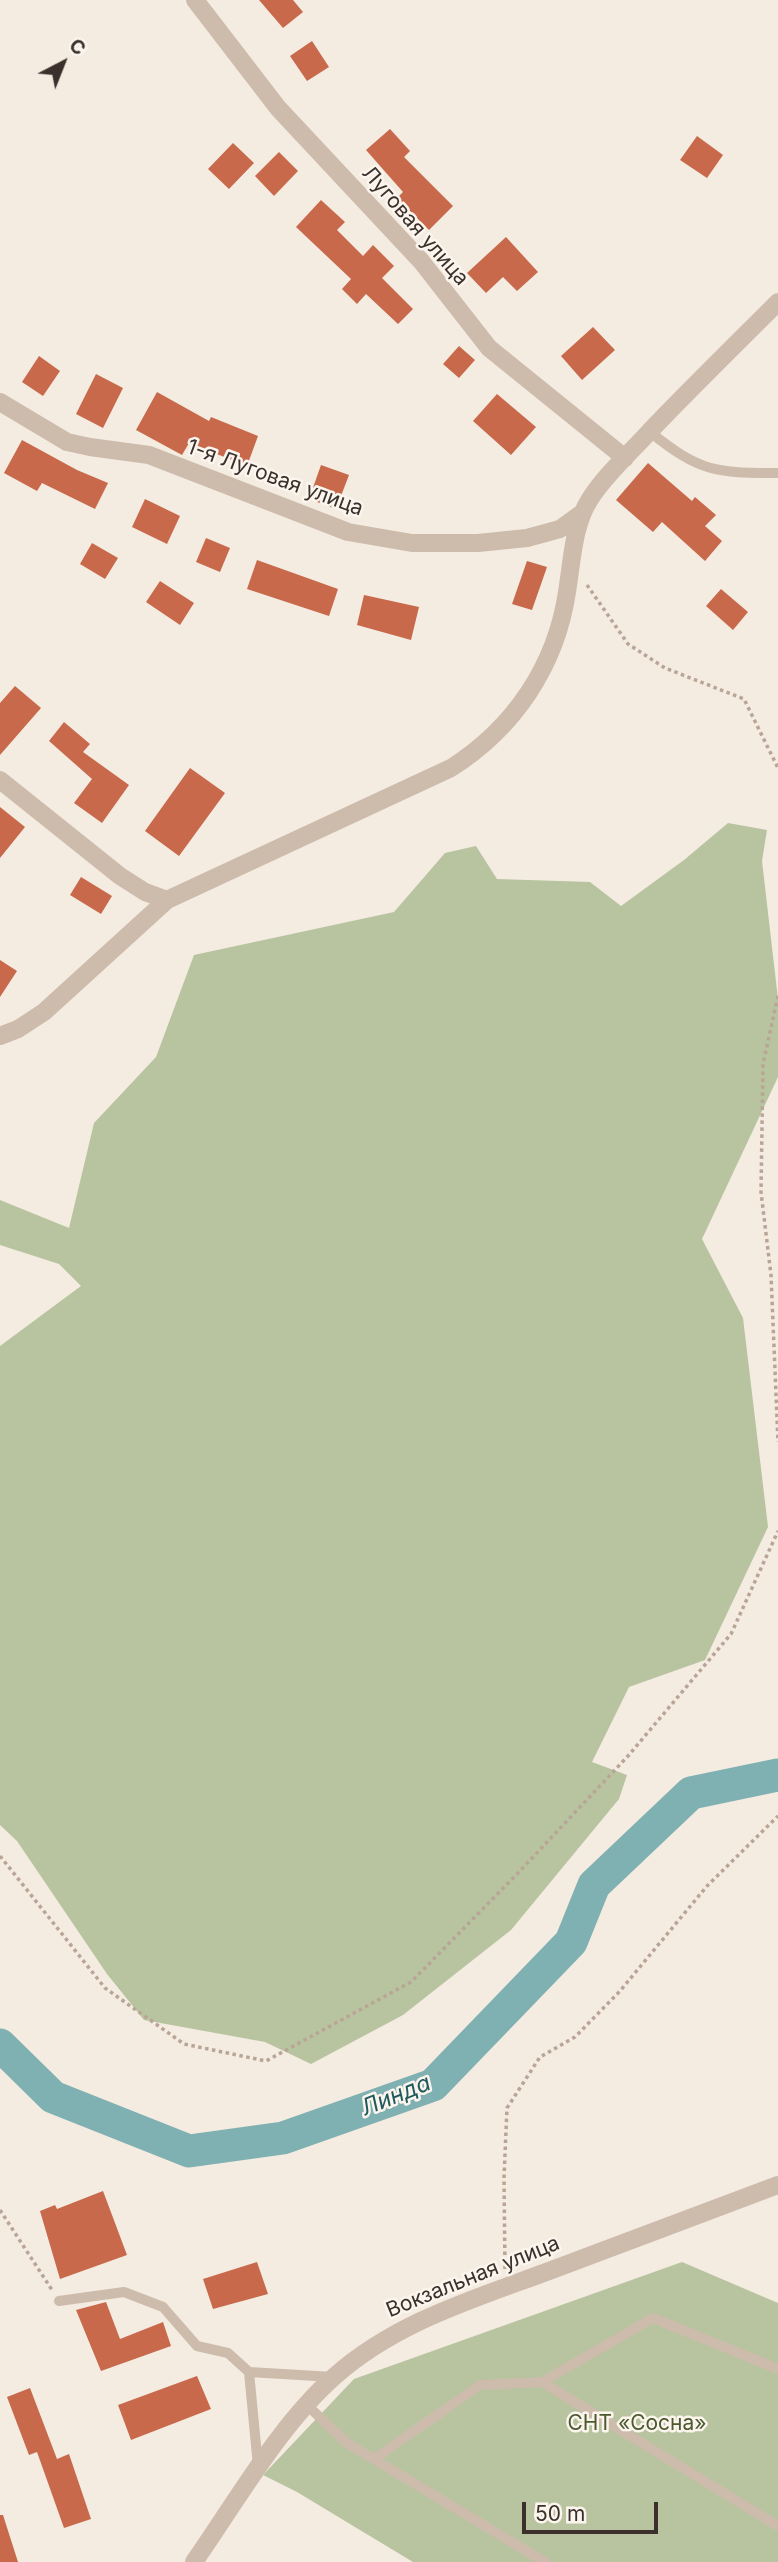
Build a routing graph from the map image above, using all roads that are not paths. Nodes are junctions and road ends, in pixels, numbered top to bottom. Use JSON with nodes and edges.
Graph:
{"nodes":[{"id":1,"x":195,"y":0,"type":"edge"},
{"id":2,"x":778,"y":302,"type":"edge"},
{"id":3,"x":0,"y":402,"type":"edge"},
{"id":4,"x":650,"y":432,"type":"junction"},
{"id":5,"x":625,"y":458,"type":"junction"},
{"id":6,"x":778,"y":473,"type":"edge"},
{"id":7,"x":582,"y":513,"type":"junction"},
{"id":8,"x":0,"y":780,"type":"edge"},
{"id":9,"x":167,"y":900,"type":"junction"},
{"id":10,"x":1,"y":1035,"type":"edge"},
{"id":11,"x":778,"y":2185,"type":"edge"},
{"id":12,"x":59,"y":2301,"type":"road end"},
{"id":13,"x":778,"y":2369,"type":"edge"},
{"id":14,"x":249,"y":2372,"type":"junction"},
{"id":15,"x":334,"y":2377,"type":"junction"},
{"id":16,"x":542,"y":2382,"type":"junction"},
{"id":17,"x":307,"y":2404,"type":"junction"},
{"id":18,"x":374,"y":2459,"type":"junction"},
{"id":19,"x":258,"y":2470,"type":"junction"},
{"id":20,"x":778,"y":2526,"type":"edge"},
{"id":21,"x":194,"y":2562,"type":"edge"},
{"id":22,"x":545,"y":2562,"type":"edge"}],
"edges":[{"from":1,"to":5,"type":"street","name":"Луговая улица"},
{"from":2,"to":4,"type":"street"},
{"from":3,"to":7,"type":"street","name":"1-я Луговая улица"},
{"from":4,"to":5,"type":"street"},
{"from":4,"to":6,"type":"lane"},
{"from":5,"to":7,"type":"street"},
{"from":7,"to":9,"type":"street"},
{"from":8,"to":9,"type":"street"},
{"from":9,"to":10,"type":"street"},
{"from":11,"to":15,"type":"street","name":"Вокзальная улица"},
{"from":12,"to":14,"type":"lane"},
{"from":13,"to":16,"type":"lane"},
{"from":14,"to":15,"type":"lane"},
{"from":14,"to":19,"type":"lane"},
{"from":15,"to":17,"type":"street","name":"Вокзальная улица"},
{"from":16,"to":18,"type":"lane"},
{"from":16,"to":20,"type":"lane"},
{"from":17,"to":18,"type":"lane"},
{"from":17,"to":19,"type":"street","name":"Вокзальная улица"},
{"from":18,"to":22,"type":"lane"},
{"from":19,"to":21,"type":"street","name":"Вокзальная улица"}]}
